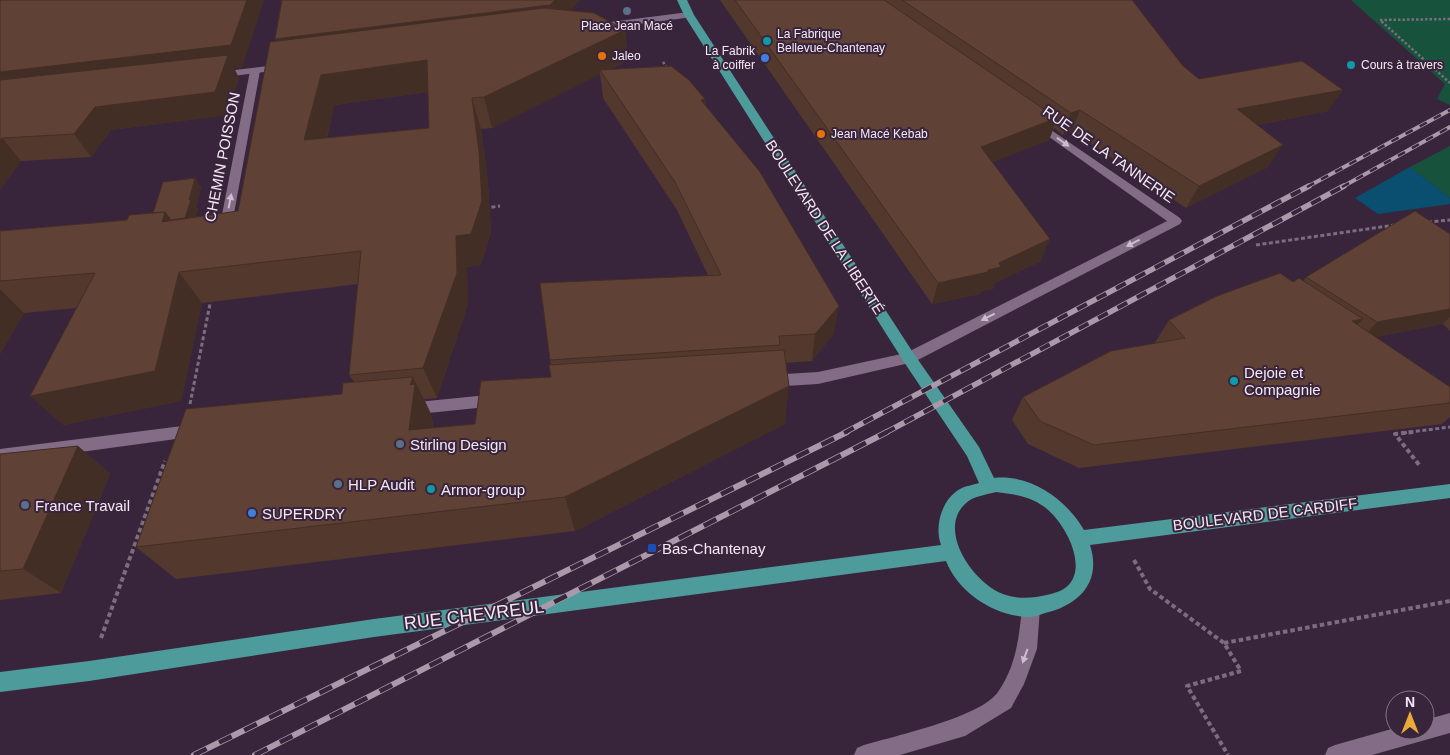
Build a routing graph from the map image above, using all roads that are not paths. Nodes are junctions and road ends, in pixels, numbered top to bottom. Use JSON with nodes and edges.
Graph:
{"nodes":[{"id":1,"x":682,"y":0,"type":"edge"},
{"id":2,"x":689,"y":15,"type":"junction"},
{"id":3,"x":584,"y":28,"type":"edge"},
{"id":4,"x":297,"y":66,"type":"edge"},
{"id":5,"x":255,"y":71,"type":"junction"},
{"id":6,"x":206,"y":76,"type":"edge"},
{"id":7,"x":1021,"y":113,"type":"edge"},
{"id":8,"x":214,"y":236,"type":"edge"},
{"id":9,"x":909,"y":358,"type":"junction"},
{"id":10,"x":749,"y":382,"type":"edge"},
{"id":11,"x":515,"y":398,"type":"edge"},
{"id":12,"x":389,"y":411,"type":"edge"},
{"id":13,"x":214,"y":428,"type":"edge"},
{"id":14,"x":0,"y":456,"type":"edge"},
{"id":15,"x":989,"y":486,"type":"junction"},
{"id":16,"x":1445,"y":492,"type":"edge"},
{"id":17,"x":1080,"y":538,"type":"junction"},
{"id":18,"x":949,"y":552,"type":"junction"},
{"id":19,"x":1031,"y":608,"type":"junction"},
{"id":20,"x":0,"y":682,"type":"edge"},
{"id":21,"x":1450,"y":723,"type":"edge"},
{"id":22,"x":1435,"y":727,"type":"edge"},
{"id":23,"x":1389,"y":740,"type":"edge"},
{"id":24,"x":864,"y":755,"type":"edge"},
{"id":25,"x":1336,"y":755,"type":"edge"}],
"edges":[{"from":1,"to":2,"type":"main road","name":"BOULEVARD DE LA LIBERTÉ"},
{"from":2,"to":3,"type":"street"},
{"from":2,"to":9,"type":"main road","name":"BOULEVARD DE LA LIBERTÉ"},
{"from":4,"to":5,"type":"street"},
{"from":5,"to":6,"type":"street"},
{"from":8,"to":5,"type":"street","name":"CHEMIN POISSON","one_way":true},
{"from":7,"to":9,"type":"street","name":"RUE DE LA TANNERIE","one_way":true},
{"from":9,"to":10,"type":"street"},
{"from":9,"to":15,"type":"main road","name":"BOULEVARD DE LA LIBERTÉ"},
{"from":11,"to":12,"type":"street"},
{"from":13,"to":14,"type":"street"},
{"from":15,"to":17,"type":"main road"},
{"from":15,"to":18,"type":"main road"},
{"from":16,"to":17,"type":"main road","name":"BOULEVARD DE CARDIFF"},
{"from":17,"to":19,"type":"main road"},
{"from":18,"to":19,"type":"main road"},
{"from":18,"to":20,"type":"main road","name":"RUE CHEVREUL"},
{"from":19,"to":24,"type":"street","one_way":true},
{"from":21,"to":22,"type":"street"},
{"from":23,"to":25,"type":"street"}]}
